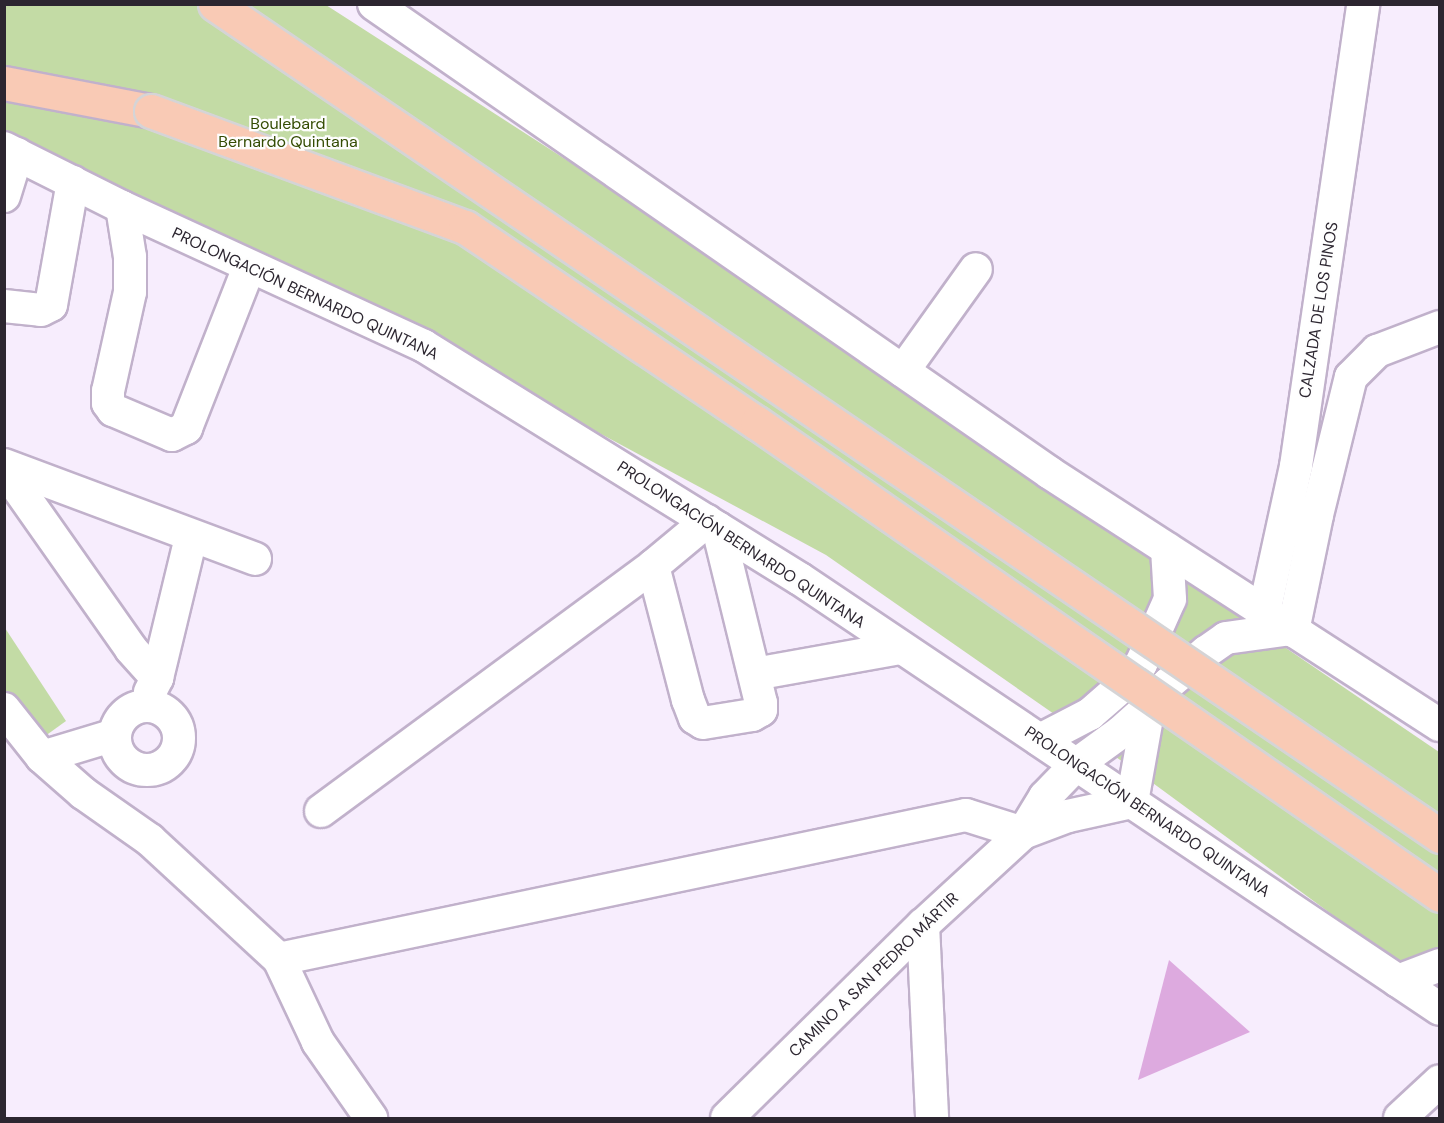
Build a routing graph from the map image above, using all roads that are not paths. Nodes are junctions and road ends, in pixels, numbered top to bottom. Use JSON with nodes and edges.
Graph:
{"nodes":[{"id":1,"x":215,"y":4,"type":"edge"},
{"id":2,"x":374,"y":4,"type":"edge"},
{"id":3,"x":1363,"y":4,"type":"edge"},
{"id":4,"x":4,"y":83,"type":"edge"},
{"id":5,"x":10,"y":151,"type":"edge"},
{"id":6,"x":73,"y":182,"type":"junction"},
{"id":7,"x":4,"y":196,"type":"edge"},
{"id":8,"x":122,"y":207,"type":"junction"},
{"id":9,"x":249,"y":267,"type":"junction"},
{"id":10,"x":976,"y":269,"type":"dead end"},
{"id":11,"x":4,"y":306,"type":"edge"},
{"id":12,"x":1440,"y":327,"type":"edge"},
{"id":13,"x":903,"y":371,"type":"junction"},
{"id":14,"x":4,"y":466,"type":"edge"},
{"id":15,"x":713,"y":525,"type":"junction"},
{"id":16,"x":191,"y":537,"type":"junction"},
{"id":17,"x":1167,"y":549,"type":"junction"},
{"id":18,"x":255,"y":559,"type":"dead end"},
{"id":19,"x":653,"y":566,"type":"junction"},
{"id":20,"x":1264,"y":613,"type":"junction"},
{"id":21,"x":1292,"y":630,"type":"junction"},
{"id":22,"x":900,"y":648,"type":"junction"},
{"id":23,"x":755,"y":674,"type":"junction"},
{"id":24,"x":157,"y":678,"type":"junction"},
{"id":25,"x":144,"y":706,"type":"junction"},
{"id":26,"x":1149,"y":707,"type":"junction"},
{"id":27,"x":4,"y":709,"type":"edge"},
{"id":28,"x":1440,"y":724,"type":"edge"},
{"id":29,"x":115,"y":735,"type":"junction"},
{"id":30,"x":1040,"y":740,"type":"junction"},
{"id":31,"x":42,"y":758,"type":"junction"},
{"id":32,"x":1077,"y":764,"type":"junction"},
{"id":33,"x":140,"y":769,"type":"junction"},
{"id":34,"x":83,"y":793,"type":"junction"},
{"id":35,"x":1132,"y":802,"type":"junction"},
{"id":36,"x":321,"y":811,"type":"dead end"},
{"id":37,"x":1023,"y":833,"type":"junction"},
{"id":38,"x":1440,"y":836,"type":"edge"},
{"id":39,"x":1440,"y":895,"type":"edge"},
{"id":40,"x":923,"y":925,"type":"junction"},
{"id":41,"x":279,"y":959,"type":"junction"},
{"id":42,"x":1440,"y":965,"type":"edge"},
{"id":43,"x":1398,"y":981,"type":"junction"},
{"id":44,"x":1440,"y":1009,"type":"edge"},
{"id":45,"x":1440,"y":1081,"type":"edge"},
{"id":46,"x":371,"y":1119,"type":"edge"},
{"id":47,"x":726,"y":1119,"type":"edge"},
{"id":48,"x":932,"y":1119,"type":"edge"},
{"id":49,"x":1400,"y":1119,"type":"edge"}],
"edges":[{"from":1,"to":38,"type":"main road","bridge":true},
{"from":2,"to":13,"type":"street"},
{"from":3,"to":20,"type":"street","name":"CALZADA DE LOS PINOS"},
{"from":4,"to":39,"type":"main road","bridge":true},
{"from":5,"to":6,"type":"street","name":"PROLONGACIÓN BERNARDO QUINTANA"},
{"from":5,"to":7,"type":"street"},
{"from":6,"to":8,"type":"street","name":"PROLONGACIÓN BERNARDO QUINTANA"},
{"from":6,"to":11,"type":"street"},
{"from":8,"to":9,"type":"street","name":"PROLONGACIÓN BERNARDO QUINTANA"},
{"from":8,"to":9,"type":"street"},
{"from":9,"to":15,"type":"street","name":"PROLONGACIÓN BERNARDO QUINTANA"},
{"from":10,"to":13,"type":"street"},
{"from":12,"to":21,"type":"street"},
{"from":13,"to":17,"type":"street"},
{"from":14,"to":16,"type":"street"},
{"from":14,"to":24,"type":"street"},
{"from":15,"to":19,"type":"street"},
{"from":15,"to":22,"type":"street","name":"PROLONGACIÓN BERNARDO QUINTANA"},
{"from":15,"to":23,"type":"street"},
{"from":16,"to":18,"type":"street"},
{"from":16,"to":24,"type":"street"},
{"from":17,"to":20,"type":"street"},
{"from":17,"to":30,"type":"street"},
{"from":19,"to":23,"type":"street"},
{"from":19,"to":36,"type":"street"},
{"from":20,"to":21,"type":"street"},
{"from":21,"to":26,"type":"street","name":"CAMINO A SAN PEDRO MÁRTIR"},
{"from":21,"to":28,"type":"street"},
{"from":22,"to":23,"type":"street"},
{"from":22,"to":30,"type":"street","name":"PROLONGACIÓN BERNARDO QUINTANA"},
{"from":24,"to":25,"type":"street"},
{"from":25,"to":29,"type":"street"},
{"from":25,"to":33,"type":"street"},
{"from":26,"to":32,"type":"street","name":"CAMINO A SAN PEDRO MÁRTIR"},
{"from":26,"to":35,"type":"street"},
{"from":27,"to":31,"type":"street"},
{"from":29,"to":31,"type":"street"},
{"from":29,"to":33,"type":"street"},
{"from":30,"to":32,"type":"street","name":"PROLONGACIÓN BERNARDO QUINTANA"},
{"from":31,"to":34,"type":"street"},
{"from":32,"to":35,"type":"street","name":"PROLONGACIÓN BERNARDO QUINTANA"},
{"from":32,"to":37,"type":"street","name":"CAMINO A SAN PEDRO MÁRTIR"},
{"from":33,"to":34,"type":"street"},
{"from":34,"to":41,"type":"street"},
{"from":35,"to":37,"type":"street","name":"CAMINO A SAN PEDRO MÁRTIR"},
{"from":35,"to":43,"type":"street","name":"PROLONGACIÓN BERNARDO QUINTANA"},
{"from":37,"to":40,"type":"street","name":"CAMINO A SAN PEDRO MÁRTIR"},
{"from":37,"to":41,"type":"street"},
{"from":40,"to":47,"type":"street","name":"CAMINO A SAN PEDRO MÁRTIR"},
{"from":40,"to":48,"type":"street"},
{"from":41,"to":46,"type":"street"},
{"from":42,"to":43,"type":"street"},
{"from":43,"to":44,"type":"street","name":"PROLONGACIÓN BERNARDO QUINTANA"},
{"from":45,"to":49,"type":"street"}]}
